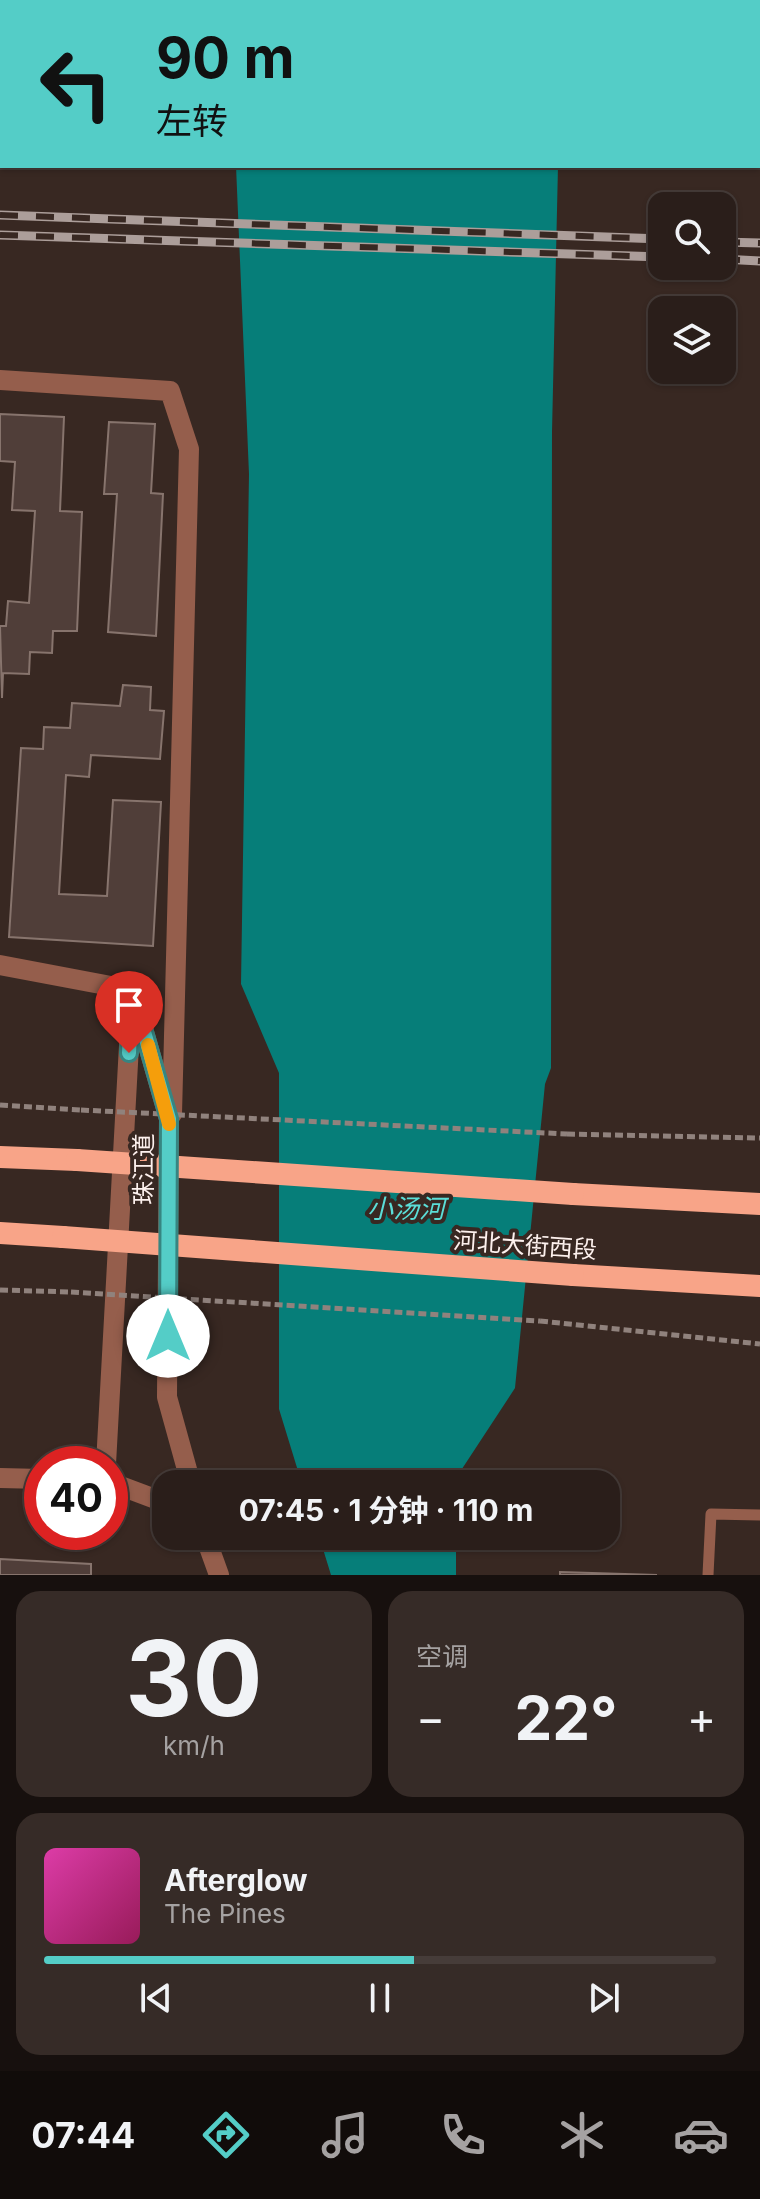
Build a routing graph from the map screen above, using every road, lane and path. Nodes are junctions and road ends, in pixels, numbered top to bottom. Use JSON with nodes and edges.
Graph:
{"nodes":[{"id":1,"x":0,"y":380,"type":"edge"},
{"id":2,"x":0,"y":965,"type":"edge"},
{"id":3,"x":132,"y":990,"type":"junction"},
{"id":4,"x":0,"y":1105,"type":"edge"},
{"id":5,"x":172,"y":1114,"type":"junction"},
{"id":6,"x":760,"y":1138,"type":"edge"},
{"id":7,"x":0,"y":1157,"type":"edge"},
{"id":8,"x":760,"y":1204,"type":"edge"},
{"id":9,"x":0,"y":1233,"type":"edge"},
{"id":10,"x":760,"y":1286,"type":"edge"},
{"id":11,"x":0,"y":1290,"type":"edge"},
{"id":12,"x":760,"y":1344,"type":"edge"},
{"id":13,"x":107,"y":1446,"type":"edge"},
{"id":14,"x":187,"y":1470,"type":"edge"},
{"id":15,"x":0,"y":1478,"type":"edge"},
{"id":16,"x":24,"y":1479,"type":"edge"},
{"id":17,"x":128,"y":1489,"type":"edge"},
{"id":18,"x":152,"y":1498,"type":"edge"},
{"id":19,"x":760,"y":1515,"type":"edge"},
{"id":20,"x":210,"y":1550,"type":"edge"},
{"id":21,"x":219,"y":1575,"type":"edge"},
{"id":22,"x":708,"y":1575,"type":"edge"}],
"edges":[{"from":1,"to":5,"type":"street"},
{"from":2,"to":3,"type":"street"},
{"from":3,"to":13,"type":"street"},
{"from":3,"to":14,"type":"street","name":"珠江道"},
{"from":4,"to":5,"type":"path","bridge":true},
{"from":5,"to":6,"type":"path","bridge":true},
{"from":7,"to":8,"type":"highway","bridge":true},
{"from":9,"to":10,"type":"highway","name":"河北大街西段","bridge":true},
{"from":11,"to":12,"type":"path","bridge":true},
{"from":15,"to":16,"type":"street"},
{"from":17,"to":18,"type":"street"},
{"from":19,"to":22,"type":"lane"},
{"from":20,"to":21,"type":"street"}]}
